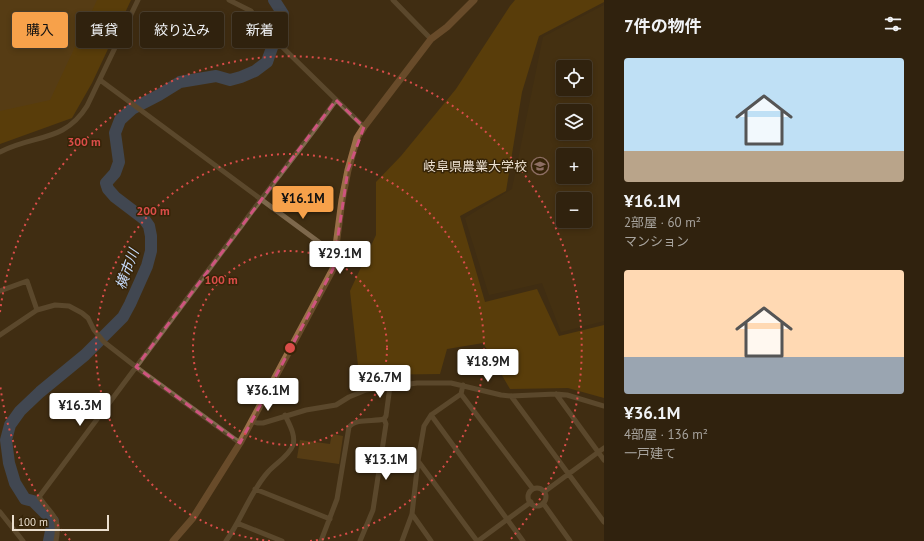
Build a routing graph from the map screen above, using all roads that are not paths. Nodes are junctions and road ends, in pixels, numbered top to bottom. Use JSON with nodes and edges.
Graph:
{"nodes":[{"id":1,"x":138,"y":0,"type":"edge"},
{"id":2,"x":229,"y":0,"type":"edge"},
{"id":3,"x":393,"y":0,"type":"edge"},
{"id":4,"x":474,"y":0,"type":"edge"},
{"id":5,"x":431,"y":39,"type":"junction"},
{"id":6,"x":100,"y":80,"type":"junction"},
{"id":7,"x":336,"y":100,"type":"junction"},
{"id":8,"x":364,"y":127,"type":"junction"},
{"id":9,"x":0,"y":152,"type":"edge"},
{"id":10,"x":261,"y":199,"type":"junction"},
{"id":11,"x":335,"y":254,"type":"junction"},
{"id":12,"x":0,"y":291,"type":"edge"},
{"id":13,"x":37,"y":310,"type":"junction"},
{"id":14,"x":0,"y":335,"type":"edge"},
{"id":15,"x":136,"y":366,"type":"junction"},
{"id":16,"x":463,"y":385,"type":"junction"},
{"id":17,"x":390,"y":386,"type":"junction"},
{"id":18,"x":461,"y":394,"type":"junction"},
{"id":19,"x":556,"y":394,"type":"junction"},
{"id":20,"x":511,"y":396,"type":"junction"},
{"id":21,"x":604,"y":406,"type":"edge"},
{"id":22,"x":285,"y":415,"type":"junction"},
{"id":23,"x":431,"y":415,"type":"junction"},
{"id":24,"x":384,"y":419,"type":"junction"},
{"id":25,"x":251,"y":421,"type":"junction"},
{"id":26,"x":240,"y":443,"type":"junction"},
{"id":27,"x":604,"y":448,"type":"edge"},
{"id":28,"x":598,"y":452,"type":"junction"},
{"id":29,"x":604,"y":460,"type":"edge"},
{"id":30,"x":418,"y":461,"type":"junction"},
{"id":31,"x":568,"y":474,"type":"junction"},
{"id":32,"x":255,"y":489,"type":"junction"},
{"id":33,"x":533,"y":490,"type":"junction"},
{"id":34,"x":544,"y":492,"type":"junction"},
{"id":35,"x":531,"y":502,"type":"junction"},
{"id":36,"x":543,"y":504,"type":"junction"},
{"id":37,"x":0,"y":512,"type":"edge"},
{"id":38,"x":412,"y":514,"type":"junction"},
{"id":39,"x":330,"y":519,"type":"junction"},
{"id":40,"x":508,"y":519,"type":"junction"},
{"id":41,"x":604,"y":522,"type":"edge"},
{"id":42,"x":237,"y":523,"type":"junction"},
{"id":43,"x":23,"y":541,"type":"edge"},
{"id":44,"x":56,"y":541,"type":"edge"},
{"id":45,"x":173,"y":541,"type":"edge"},
{"id":46,"x":226,"y":541,"type":"edge"},
{"id":47,"x":282,"y":541,"type":"edge"},
{"id":48,"x":321,"y":541,"type":"edge"},
{"id":49,"x":360,"y":541,"type":"edge"},
{"id":50,"x":402,"y":541,"type":"edge"},
{"id":51,"x":431,"y":541,"type":"edge"},
{"id":52,"x":478,"y":541,"type":"edge"},
{"id":53,"x":523,"y":541,"type":"edge"},
{"id":54,"x":570,"y":541,"type":"edge"}],
"edges":[{"from":1,"to":6,"type":"street"},
{"from":2,"to":7,"type":"street"},
{"from":3,"to":5,"type":"street"},
{"from":4,"to":5,"type":"street"},
{"from":5,"to":8,"type":"street"},
{"from":6,"to":9,"type":"street"},
{"from":6,"to":10,"type":"street"},
{"from":7,"to":8,"type":"street"},
{"from":7,"to":10,"type":"street"},
{"from":8,"to":11,"type":"street"},
{"from":10,"to":11,"type":"street"},
{"from":10,"to":15,"type":"street"},
{"from":11,"to":25,"type":"street"},
{"from":12,"to":13,"type":"street"},
{"from":13,"to":14,"type":"street"},
{"from":13,"to":15,"type":"street"},
{"from":15,"to":26,"type":"street"},
{"from":15,"to":44,"type":"street"},
{"from":16,"to":17,"type":"street"},
{"from":16,"to":18,"type":"street"},
{"from":16,"to":20,"type":"street"},
{"from":17,"to":22,"type":"street"},
{"from":17,"to":24,"type":"street"},
{"from":18,"to":23,"type":"street"},
{"from":18,"to":33,"type":"street"},
{"from":19,"to":20,"type":"street"},
{"from":19,"to":21,"type":"street"},
{"from":19,"to":28,"type":"street"},
{"from":20,"to":31,"type":"street"},
{"from":22,"to":25,"type":"street"},
{"from":22,"to":32,"type":"street"},
{"from":23,"to":30,"type":"street"},
{"from":23,"to":40,"type":"street"},
{"from":24,"to":39,"type":"street"},
{"from":24,"to":49,"type":"street"},
{"from":25,"to":26,"type":"street"},
{"from":26,"to":45,"type":"street"},
{"from":27,"to":28,"type":"street"},
{"from":28,"to":29,"type":"street"},
{"from":28,"to":31,"type":"street"},
{"from":30,"to":38,"type":"street"},
{"from":30,"to":52,"type":"street"},
{"from":31,"to":34,"type":"street"},
{"from":31,"to":41,"type":"street"},
{"from":32,"to":39,"type":"street"},
{"from":32,"to":42,"type":"street"},
{"from":33,"to":34,"type":"street"},
{"from":33,"to":35,"type":"street"},
{"from":34,"to":36,"type":"street"},
{"from":35,"to":36,"type":"street"},
{"from":35,"to":40,"type":"street"},
{"from":36,"to":54,"type":"street"},
{"from":37,"to":43,"type":"street"},
{"from":38,"to":50,"type":"street"},
{"from":38,"to":51,"type":"street"},
{"from":39,"to":48,"type":"street"},
{"from":40,"to":52,"type":"street"},
{"from":40,"to":53,"type":"street"},
{"from":42,"to":46,"type":"street"},
{"from":42,"to":47,"type":"street"}]}
